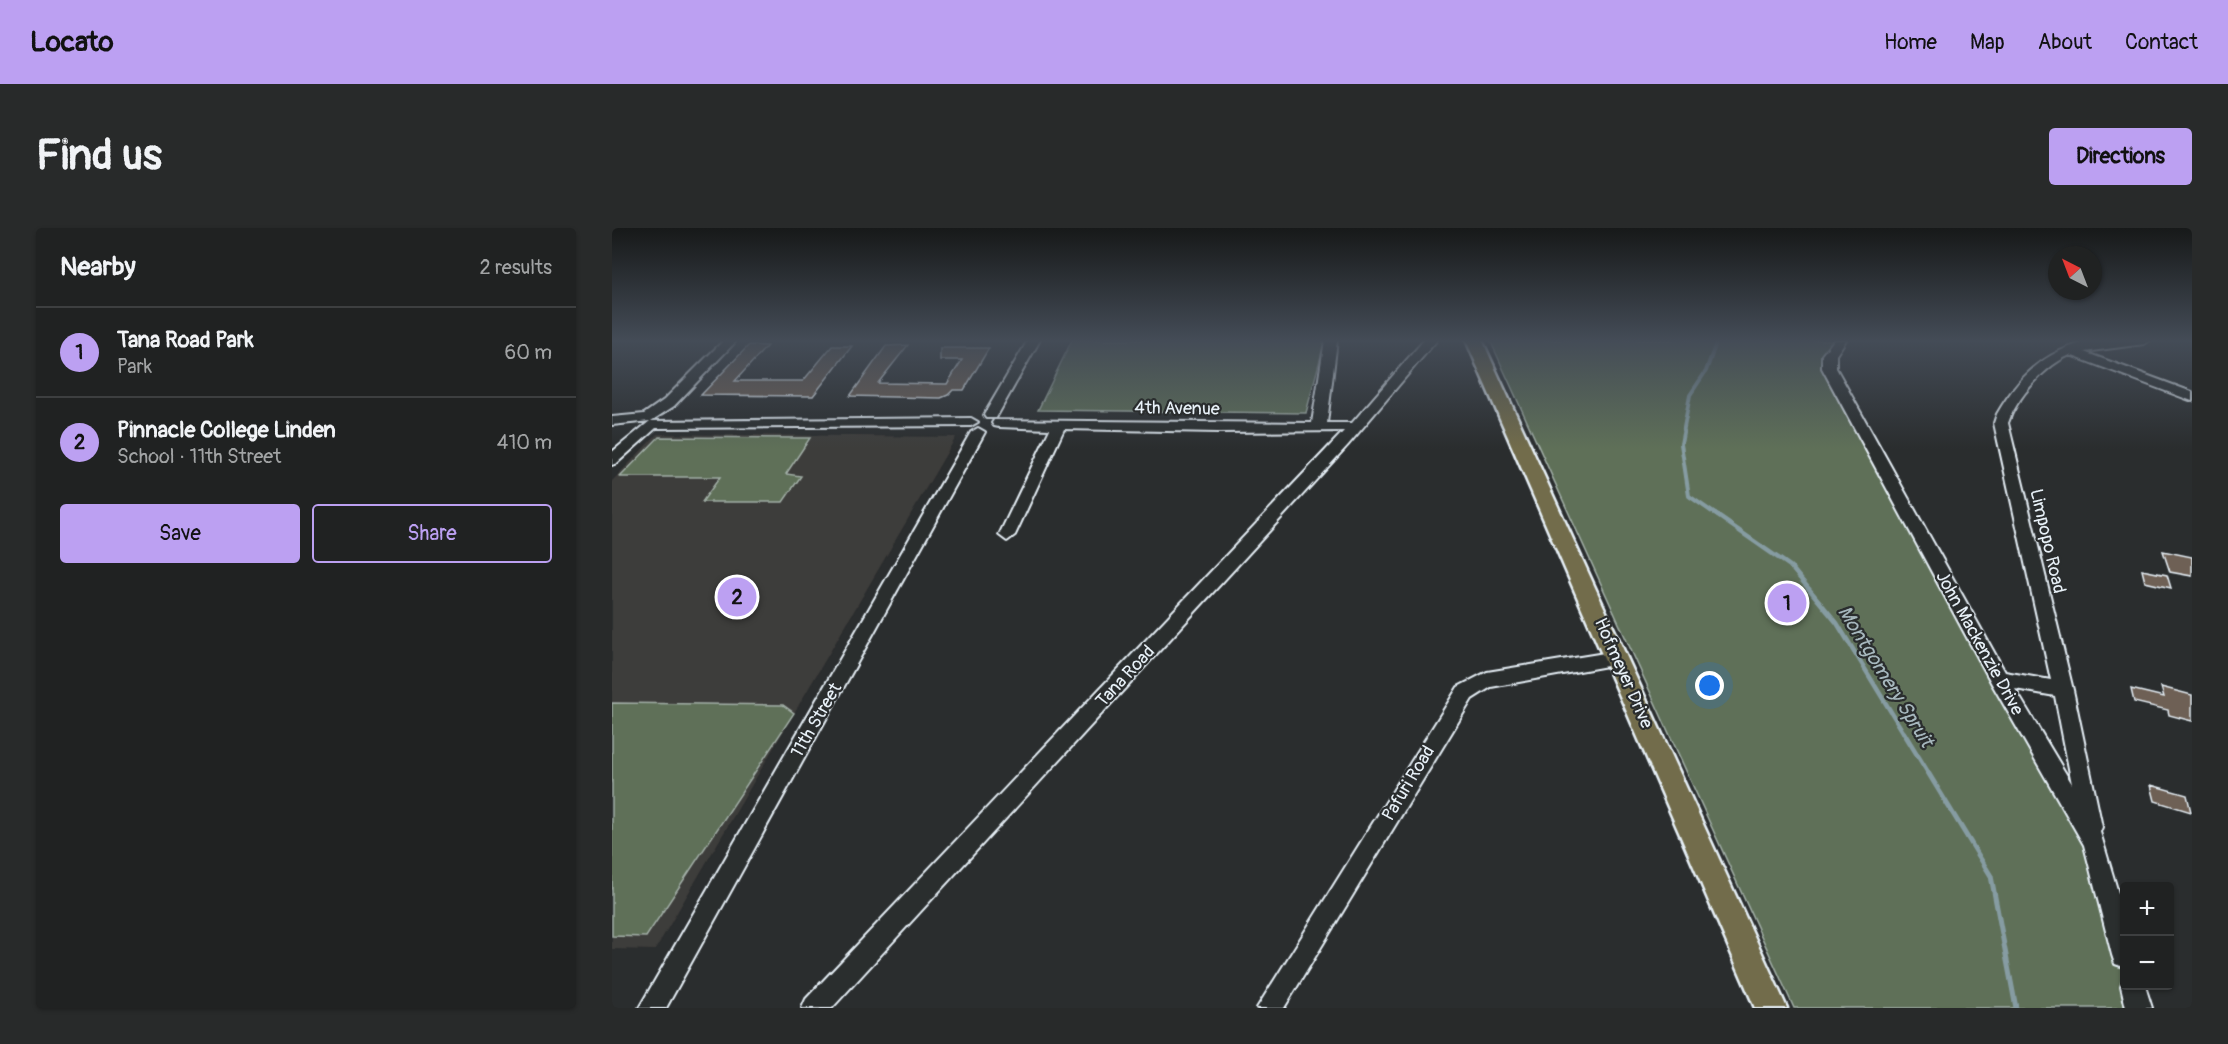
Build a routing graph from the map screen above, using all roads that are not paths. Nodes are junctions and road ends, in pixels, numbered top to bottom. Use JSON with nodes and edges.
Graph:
{"nodes":[{"id":1,"x":695,"y":376,"type":"edge"},
{"id":2,"x":1016,"y":376,"type":"edge"},
{"id":3,"x":1326,"y":376,"type":"edge"},
{"id":4,"x":1400,"y":376,"type":"edge"},
{"id":5,"x":1490,"y":376,"type":"edge"},
{"id":6,"x":1834,"y":376,"type":"edge"},
{"id":7,"x":2034,"y":376,"type":"edge"},
{"id":8,"x":2139,"y":376,"type":"edge"},
{"id":9,"x":2192,"y":397,"type":"edge"},
{"id":10,"x":995,"y":419,"type":"junction"},
{"id":11,"x":615,"y":421,"type":"edge"},
{"id":12,"x":648,"y":423,"type":"junction"},
{"id":13,"x":1058,"y":426,"type":"junction"},
{"id":14,"x":974,"y":427,"type":"junction"},
{"id":15,"x":1319,"y":428,"type":"junction"},
{"id":16,"x":1355,"y":428,"type":"junction"},
{"id":17,"x":612,"y":460,"type":"edge"},
{"id":18,"x":1007,"y":535,"type":"dead end"},
{"id":19,"x":1617,"y":658,"type":"junction"},
{"id":20,"x":1999,"y":678,"type":"junction"},
{"id":21,"x":2064,"y":690,"type":"junction"},
{"id":22,"x":2094,"y":843,"type":"junction"},
{"id":23,"x":2120,"y":940,"type":"edge"},
{"id":24,"x":2134,"y":990,"type":"edge"},
{"id":25,"x":652,"y":1008,"type":"edge"},
{"id":26,"x":814,"y":1008,"type":"edge"},
{"id":27,"x":1270,"y":1008,"type":"edge"},
{"id":28,"x":1771,"y":1008,"type":"edge"},
{"id":29,"x":2139,"y":1008,"type":"edge"}],
"edges":[{"from":1,"to":12,"type":"street"},
{"from":2,"to":10,"type":"street"},
{"from":3,"to":15,"type":"street"},
{"from":4,"to":16,"type":"street","name":"Tana Road"},
{"from":5,"to":19,"type":"main road","name":"Hofmeyer Drive"},
{"from":6,"to":20,"type":"street","name":"John Mackenzie Drive"},
{"from":7,"to":21,"type":"street","name":"Limpopo Road"},
{"from":8,"to":9,"type":"street"},
{"from":10,"to":13,"type":"street","name":"4th Avenue"},
{"from":10,"to":14,"type":"street"},
{"from":11,"to":12,"type":"street"},
{"from":12,"to":14,"type":"street"},
{"from":12,"to":17,"type":"street"},
{"from":13,"to":15,"type":"street","name":"4th Avenue"},
{"from":13,"to":18,"type":"street"},
{"from":14,"to":25,"type":"street","name":"11th Street"},
{"from":15,"to":16,"type":"street","name":"4th Avenue"},
{"from":16,"to":26,"type":"street","name":"Tana Road"},
{"from":19,"to":27,"type":"street","name":"Pafuri Road"},
{"from":19,"to":28,"type":"main road","name":"Hofmeyer Drive"},
{"from":20,"to":21,"type":"street"},
{"from":20,"to":22,"type":"street","name":"John Mackenzie Drive"},
{"from":21,"to":22,"type":"street","name":"Limpopo Road"},
{"from":22,"to":23,"type":"street","name":"John Mackenzie Drive"},
{"from":24,"to":29,"type":"street"}]}
